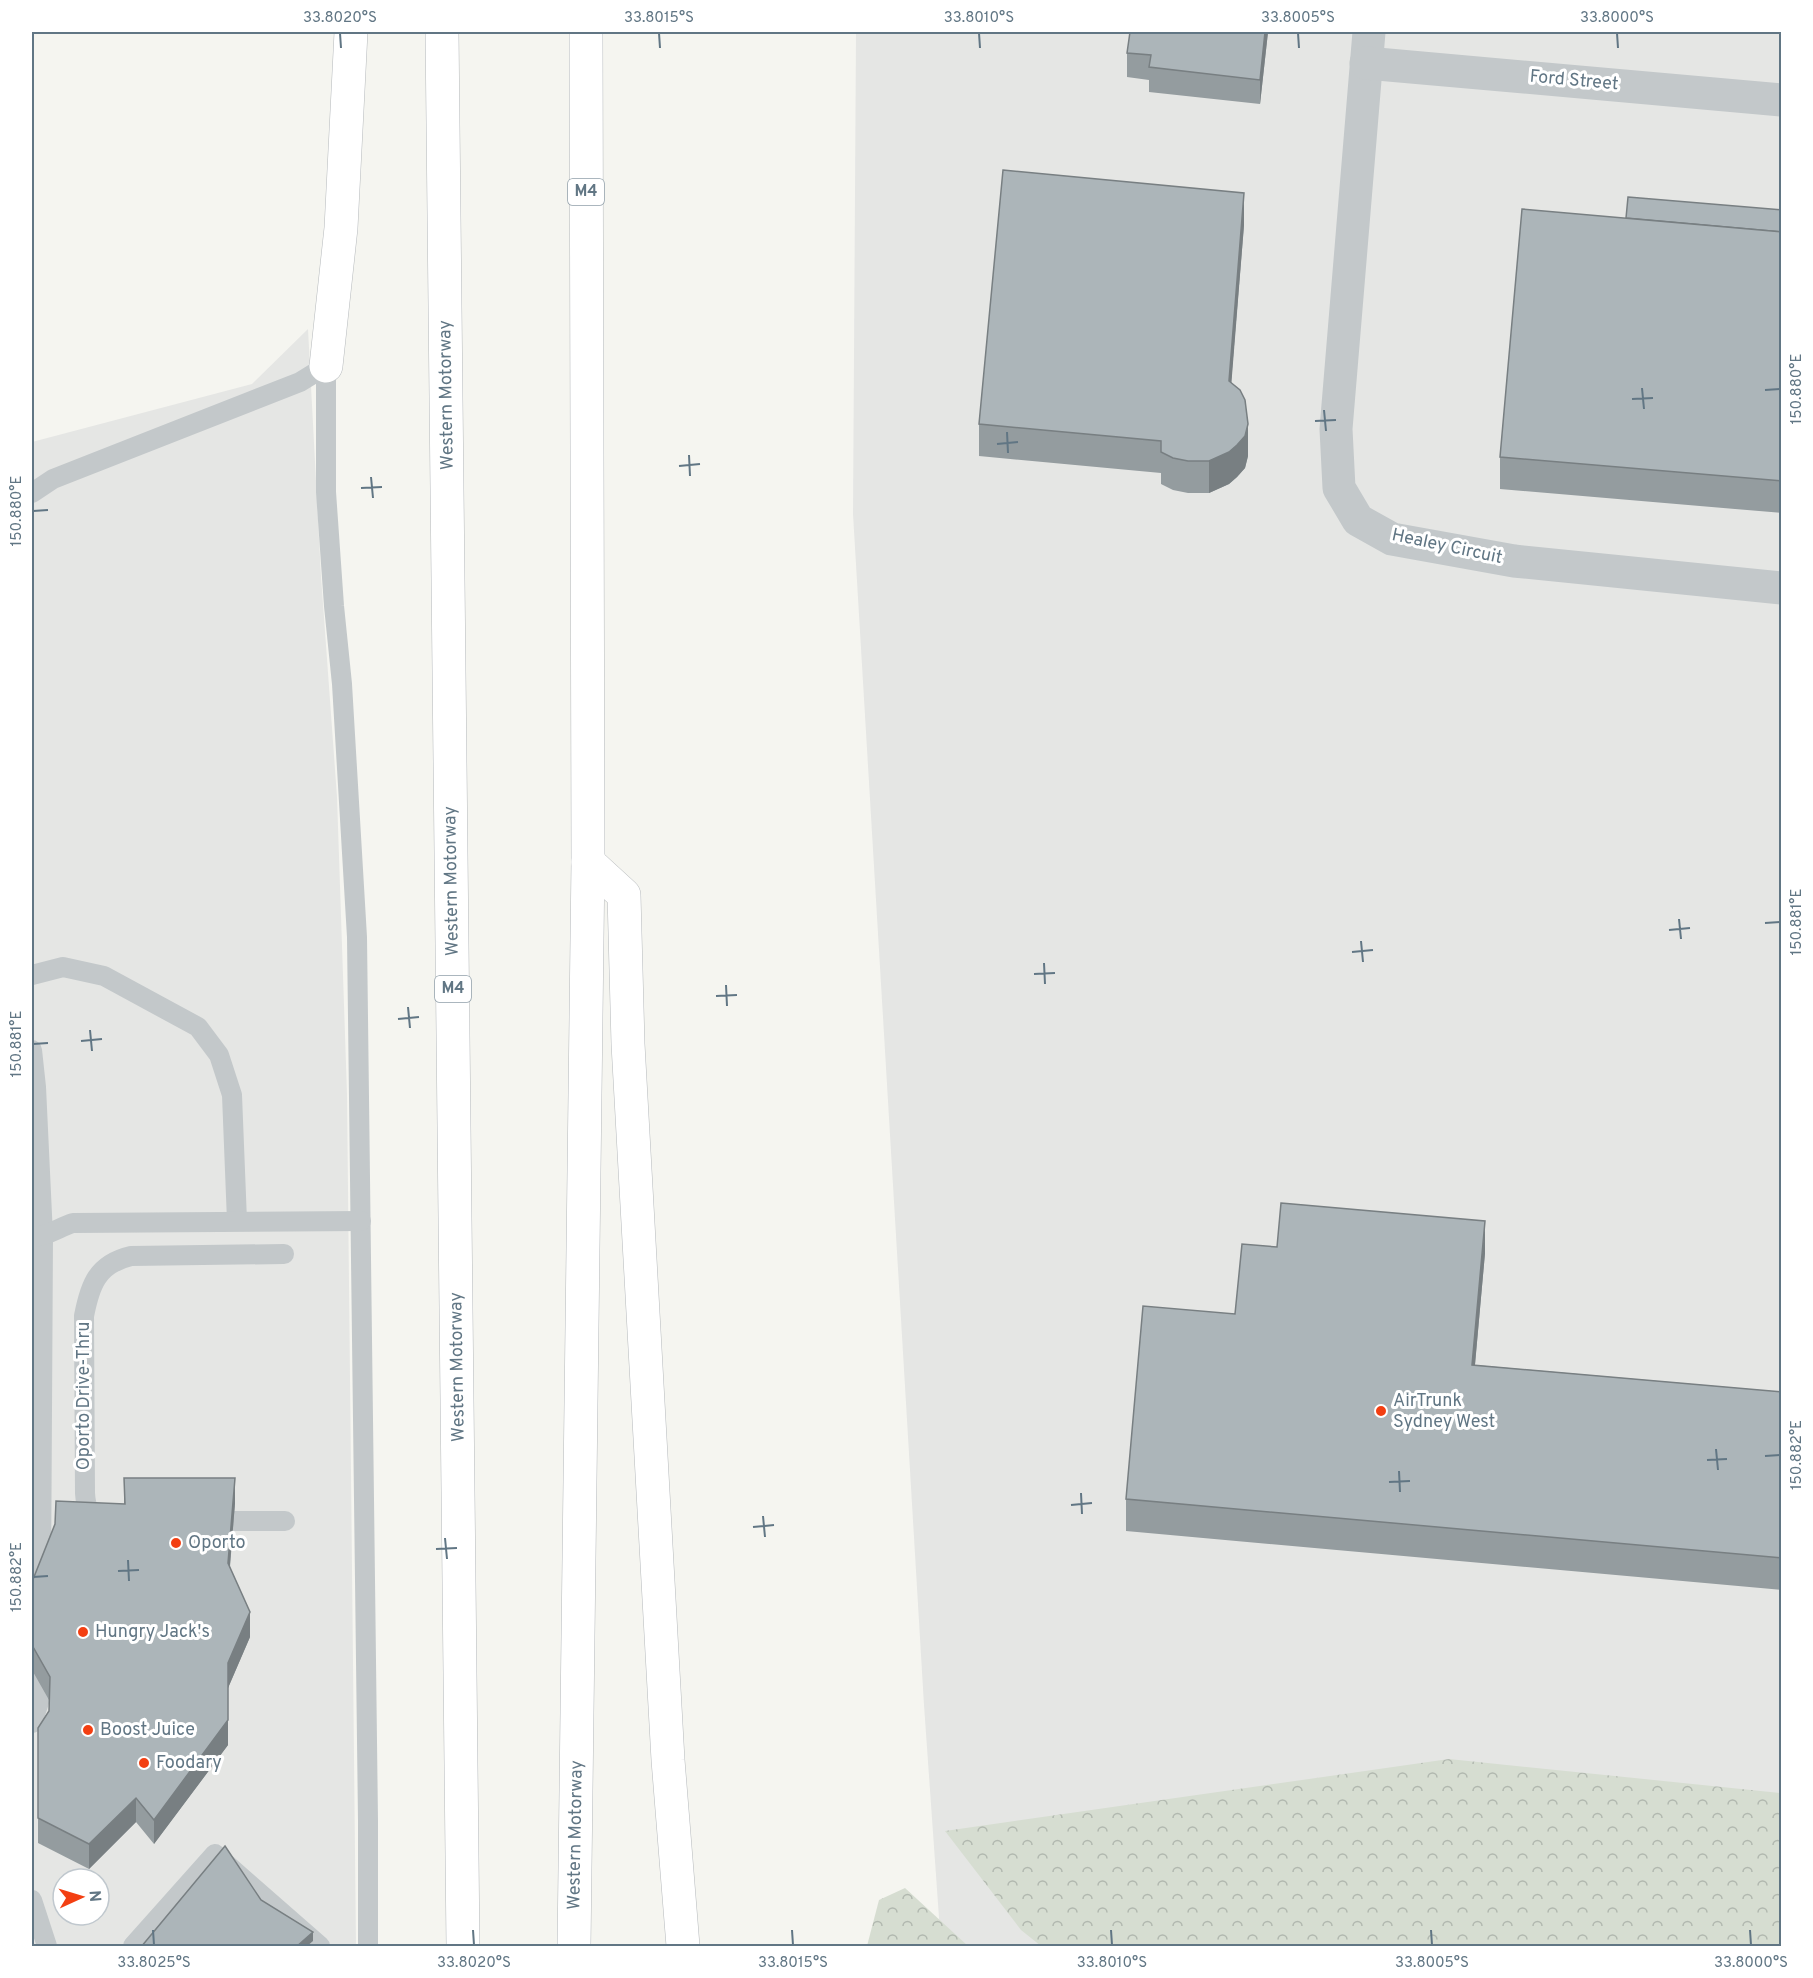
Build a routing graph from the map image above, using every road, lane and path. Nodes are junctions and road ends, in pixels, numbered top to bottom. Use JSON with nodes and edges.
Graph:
{"nodes":[{"id":1,"x":351,"y":32,"type":"edge"},
{"id":2,"x":442,"y":32,"type":"edge"},
{"id":3,"x":586,"y":32,"type":"edge"},
{"id":4,"x":1368,"y":47,"type":"edge"},
{"id":5,"x":1782,"y":100,"type":"edge"},
{"id":6,"x":326,"y":366,"type":"junction"},
{"id":7,"x":32,"y":493,"type":"edge"},
{"id":8,"x":1782,"y":588,"type":"edge"},
{"id":9,"x":588,"y":862,"type":"junction"},
{"id":10,"x":32,"y":975,"type":"edge"},
{"id":11,"x":32,"y":1050,"type":"edge"},
{"id":12,"x":237,"y":1221,"type":"junction"},
{"id":13,"x":361,"y":1221,"type":"junction"},
{"id":14,"x":37,"y":1237,"type":"edge"},
{"id":15,"x":284,"y":1254,"type":"dead end"},
{"id":16,"x":124,"y":1520,"type":"edge"},
{"id":17,"x":193,"y":1521,"type":"edge"},
{"id":18,"x":285,"y":1521,"type":"dead end"},
{"id":19,"x":41,"y":1604,"type":"edge"},
{"id":20,"x":40,"y":1640,"type":"edge"},
{"id":21,"x":32,"y":1723,"type":"edge"},
{"id":22,"x":32,"y":1900,"type":"edge"},
{"id":23,"x":47,"y":1947,"type":"edge"},
{"id":24,"x":133,"y":1947,"type":"edge"},
{"id":25,"x":320,"y":1947,"type":"edge"},
{"id":26,"x":368,"y":1947,"type":"edge"},
{"id":27,"x":464,"y":1947,"type":"edge"},
{"id":28,"x":574,"y":1947,"type":"edge"},
{"id":29,"x":683,"y":1947,"type":"edge"}],
"edges":[{"from":1,"to":6,"type":"highway"},
{"from":2,"to":27,"type":"highway","name":"Western Motorway","number":"M4"},
{"from":3,"to":9,"type":"highway","name":"Western Motorway","number":"M4"},
{"from":4,"to":5,"type":"street","name":"Ford Street"},
{"from":4,"to":8,"type":"street","name":"Healey Circuit"},
{"from":6,"to":7,"type":"lane"},
{"from":6,"to":13,"type":"lane"},
{"from":9,"to":28,"type":"highway","name":"Western Motorway","number":"M4"},
{"from":9,"to":29,"type":"highway"},
{"from":10,"to":12,"type":"lane"},
{"from":11,"to":14,"type":"lane"},
{"from":12,"to":13,"type":"lane"},
{"from":12,"to":14,"type":"lane"},
{"from":13,"to":26,"type":"lane"},
{"from":14,"to":19,"type":"lane"},
{"from":15,"to":16,"type":"lane","name":"Oporto Drive-Thru"},
{"from":17,"to":18,"type":"lane"},
{"from":20,"to":21,"type":"lane"},
{"from":22,"to":23,"type":"lane"},
{"from":24,"to":25,"type":"lane"}]}
